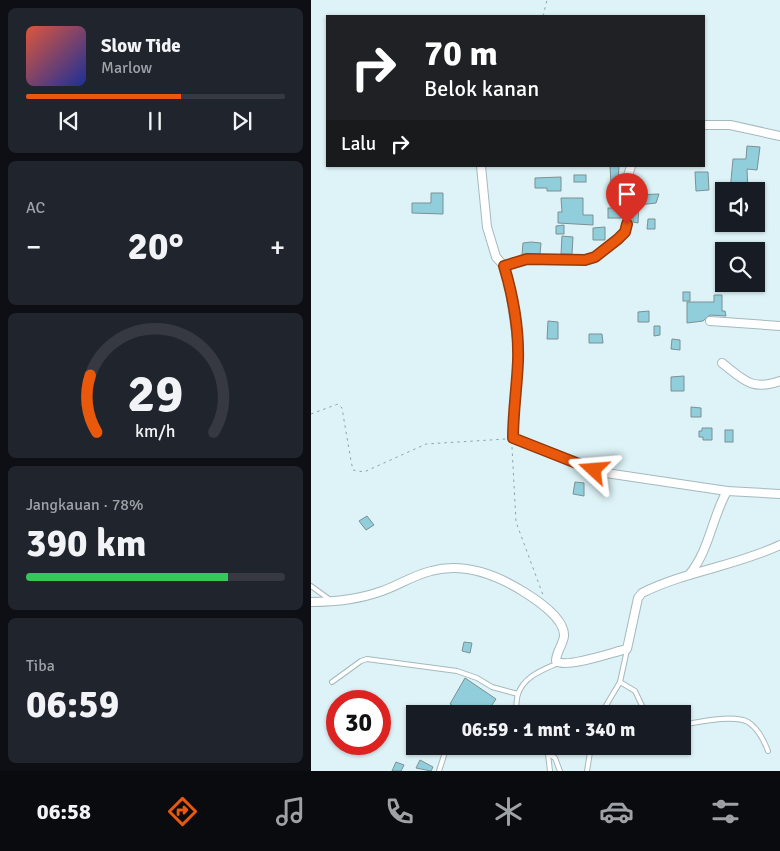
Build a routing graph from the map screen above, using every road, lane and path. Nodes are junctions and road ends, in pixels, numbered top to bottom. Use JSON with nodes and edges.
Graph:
{"nodes":[{"id":1,"x":547,"y":0,"type":"edge"},
{"id":2,"x":543,"y":15,"type":"edge"},
{"id":3,"x":705,"y":125,"type":"edge"},
{"id":4,"x":780,"y":136,"type":"edge"},
{"id":5,"x":481,"y":167,"type":"edge"},
{"id":6,"x":631,"y":167,"type":"edge"},
{"id":7,"x":504,"y":266,"type":"junction"},
{"id":8,"x":710,"y":321,"type":"dead end"},
{"id":9,"x":780,"y":326,"type":"edge"},
{"id":10,"x":722,"y":363,"type":"dead end"},
{"id":11,"x":780,"y":381,"type":"edge"},
{"id":12,"x":311,"y":414,"type":"edge"},
{"id":13,"x":513,"y":438,"type":"junction"},
{"id":14,"x":727,"y":491,"type":"junction"},
{"id":15,"x":780,"y":494,"type":"edge"},
{"id":16,"x":780,"y":545,"type":"edge"},
{"id":17,"x":689,"y":575,"type":"junction"},
{"id":18,"x":311,"y":586,"type":"edge"},
{"id":19,"x":331,"y":601,"type":"junction"},
{"id":20,"x":311,"y":602,"type":"edge"},
{"id":21,"x":544,"y":608,"type":"junction"},
{"id":22,"x":627,"y":649,"type":"junction"},
{"id":23,"x":559,"y":663,"type":"junction"},
{"id":24,"x":332,"y":682,"type":"dead end"},
{"id":25,"x":619,"y":682,"type":"junction"},
{"id":26,"x":518,"y":694,"type":"junction"},
{"id":27,"x":516,"y":705,"type":"edge"},
{"id":28,"x":606,"y":705,"type":"edge"},
{"id":29,"x":642,"y":705,"type":"edge"},
{"id":30,"x":691,"y":723,"type":"edge"},
{"id":31,"x":767,"y":750,"type":"dead end"},
{"id":32,"x":444,"y":755,"type":"edge"},
{"id":33,"x":548,"y":755,"type":"edge"},
{"id":34,"x":550,"y":755,"type":"edge"},
{"id":35,"x":590,"y":755,"type":"edge"},
{"id":36,"x":439,"y":771,"type":"edge"},
{"id":37,"x":550,"y":771,"type":"edge"},
{"id":38,"x":560,"y":771,"type":"edge"},
{"id":39,"x":587,"y":771,"type":"edge"}],
"edges":[{"from":1,"to":2,"type":"path"},
{"from":3,"to":4,"type":"street"},
{"from":5,"to":7,"type":"street"},
{"from":6,"to":7,"type":"street"},
{"from":7,"to":13,"type":"street"},
{"from":8,"to":9,"type":"street"},
{"from":10,"to":11,"type":"street"},
{"from":12,"to":13,"type":"path"},
{"from":13,"to":14,"type":"street"},
{"from":13,"to":21,"type":"path"},
{"from":14,"to":15,"type":"street"},
{"from":14,"to":17,"type":"street"},
{"from":16,"to":17,"type":"street"},
{"from":17,"to":22,"type":"street"},
{"from":18,"to":19,"type":"lane"},
{"from":19,"to":20,"type":"street"},
{"from":19,"to":21,"type":"street"},
{"from":21,"to":23,"type":"street"},
{"from":22,"to":23,"type":"street"},
{"from":22,"to":25,"type":"lane"},
{"from":23,"to":26,"type":"lane"},
{"from":24,"to":26,"type":"lane"},
{"from":25,"to":28,"type":"lane"},
{"from":25,"to":29,"type":"lane"},
{"from":26,"to":27,"type":"lane"},
{"from":30,"to":31,"type":"lane"},
{"from":32,"to":36,"type":"lane"},
{"from":33,"to":37,"type":"lane"},
{"from":34,"to":38,"type":"lane"},
{"from":35,"to":39,"type":"lane"}]}
